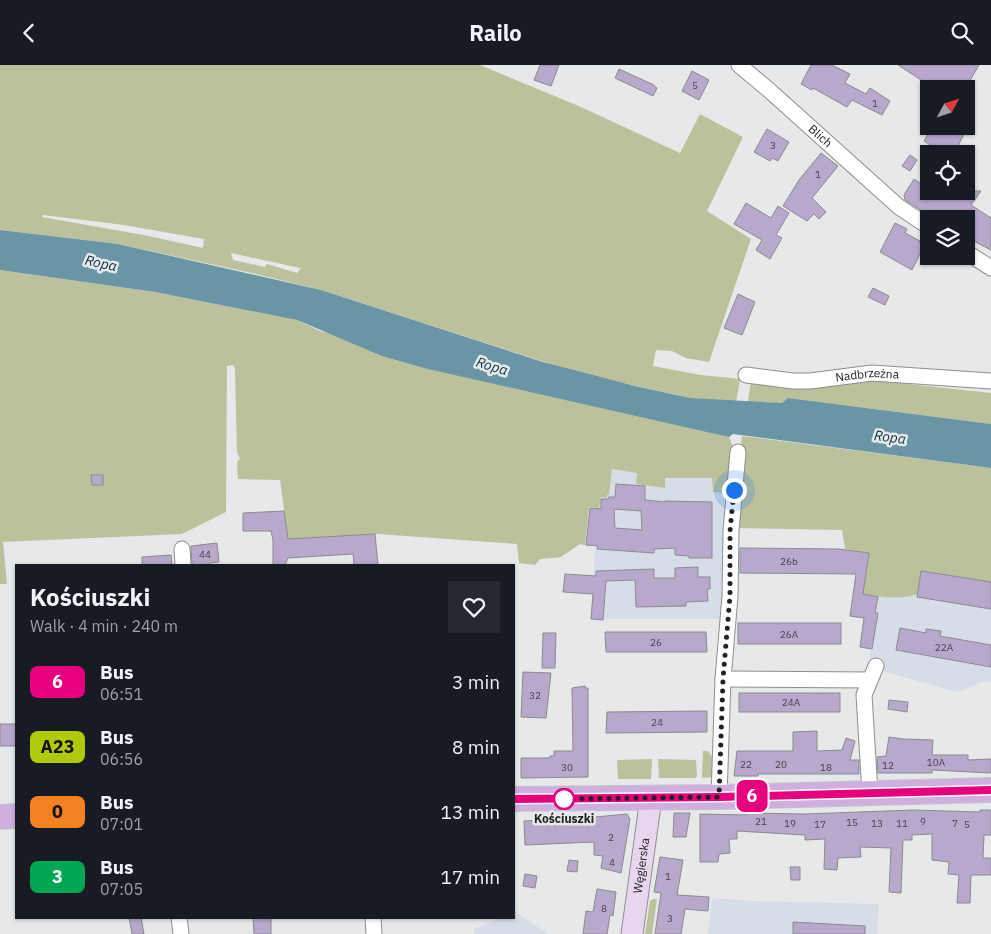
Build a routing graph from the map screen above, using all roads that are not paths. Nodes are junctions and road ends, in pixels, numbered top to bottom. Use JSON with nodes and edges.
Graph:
{"nodes":[{"id":1,"x":739,"y":65,"type":"edge"},
{"id":2,"x":920,"y":221,"type":"edge"},
{"id":3,"x":975,"y":258,"type":"edge"},
{"id":4,"x":991,"y":268,"type":"edge"},
{"id":5,"x":746,"y":375,"type":"dead end"},
{"id":6,"x":991,"y":381,"type":"edge"},
{"id":7,"x":738,"y":452,"type":"dead end"},
{"id":8,"x":182,"y":549,"type":"dead end"},
{"id":9,"x":183,"y":564,"type":"edge"},
{"id":10,"x":876,"y":666,"type":"dead end"},
{"id":11,"x":723,"y":679,"type":"junction"},
{"id":12,"x":870,"y":680,"type":"junction"},
{"id":13,"x":991,"y":790,"type":"edge"},
{"id":14,"x":870,"y":793,"type":"junction"},
{"id":15,"x":719,"y":797,"type":"junction"},
{"id":16,"x":651,"y":798,"type":"junction"},
{"id":17,"x":515,"y":799,"type":"edge"},
{"id":18,"x":15,"y":816,"type":"edge"},
{"id":19,"x":0,"y":817,"type":"edge"},
{"id":20,"x":179,"y":919,"type":"edge"},
{"id":21,"x":373,"y":919,"type":"edge"},
{"id":22,"x":181,"y":934,"type":"edge"},
{"id":23,"x":374,"y":934,"type":"edge"},
{"id":24,"x":632,"y":934,"type":"edge"}],
"edges":[{"from":1,"to":2,"type":"street","name":"Blich"},
{"from":3,"to":4,"type":"street"},
{"from":5,"to":6,"type":"street","name":"Nadbrzeżna"},
{"from":7,"to":11,"type":"street"},
{"from":8,"to":9,"type":"street"},
{"from":10,"to":12,"type":"street"},
{"from":11,"to":12,"type":"street"},
{"from":11,"to":15,"type":"street"},
{"from":12,"to":14,"type":"street"},
{"from":13,"to":14,"type":"main road"},
{"from":14,"to":15,"type":"main road"},
{"from":15,"to":16,"type":"main road"},
{"from":16,"to":17,"type":"main road"},
{"from":16,"to":24,"type":"main road","name":"Węgierska"},
{"from":18,"to":19,"type":"main road"},
{"from":20,"to":22,"type":"street"},
{"from":21,"to":23,"type":"street"}]}
